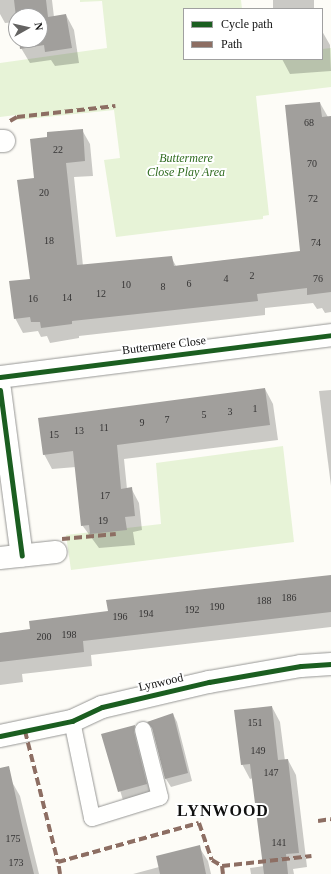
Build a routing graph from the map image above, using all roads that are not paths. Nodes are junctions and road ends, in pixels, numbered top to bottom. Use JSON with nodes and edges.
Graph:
{"nodes":[{"id":1,"x":331,"y":335,"type":"edge"},
{"id":2,"x":0,"y":377,"type":"edge"},
{"id":3,"x":0,"y":390,"type":"edge"},
{"id":4,"x":56,"y":552,"type":"dead end"},
{"id":5,"x":22,"y":556,"type":"junction"},
{"id":6,"x":0,"y":558,"type":"edge"},
{"id":7,"x":331,"y":664,"type":"edge"},
{"id":8,"x":72,"y":721,"type":"junction"},
{"id":9,"x":143,"y":730,"type":"dead end"},
{"id":10,"x":0,"y":736,"type":"edge"}],
"edges":[{"from":1,"to":2,"type":"street","name":"Buttermere Close"},
{"from":3,"to":5,"type":"street"},
{"from":4,"to":5,"type":"street"},
{"from":5,"to":6,"type":"street"},
{"from":7,"to":8,"type":"street","name":"Lynwood"},
{"from":8,"to":9,"type":"lane"},
{"from":8,"to":10,"type":"street","name":"Lynwood"}]}
